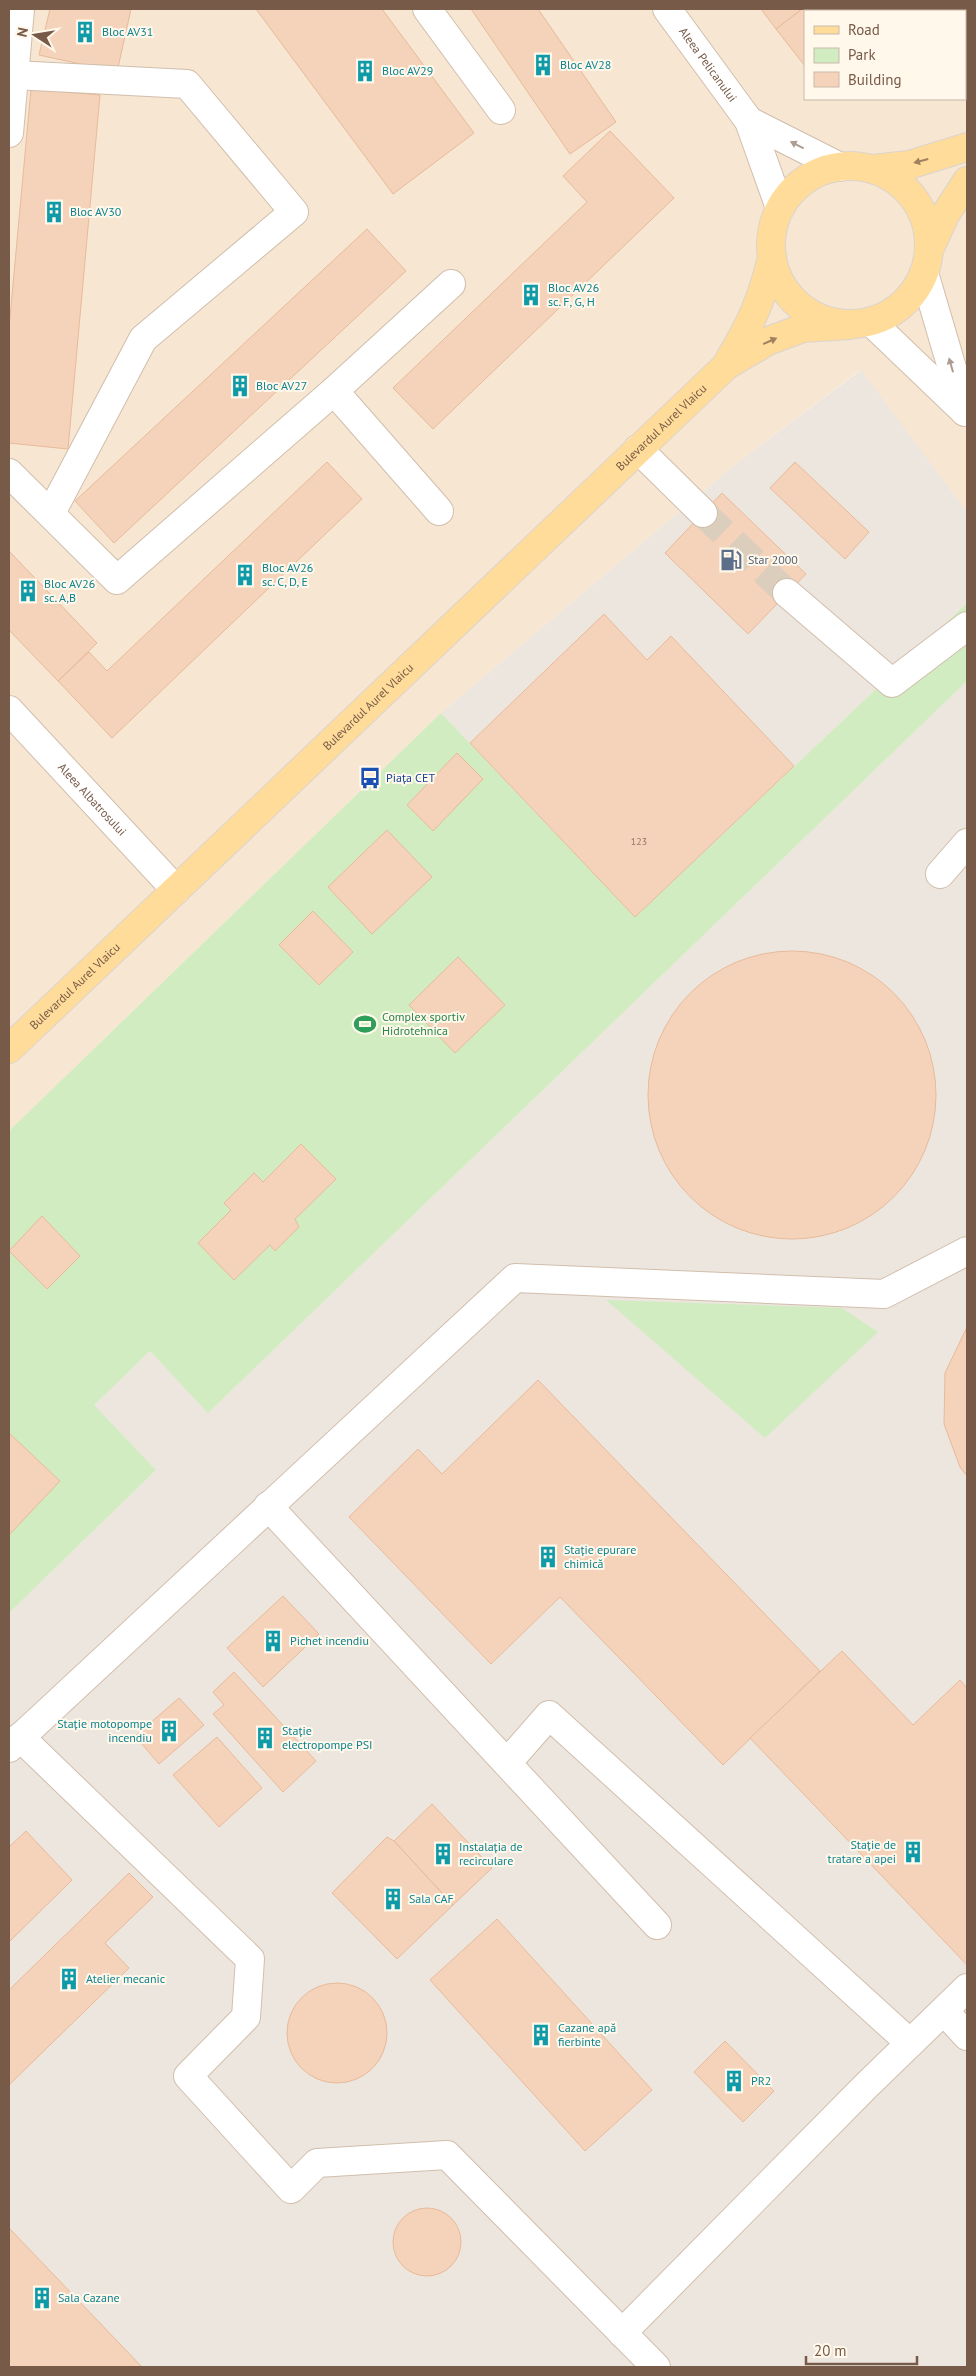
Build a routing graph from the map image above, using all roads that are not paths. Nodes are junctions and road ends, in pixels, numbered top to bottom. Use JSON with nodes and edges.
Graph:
{"nodes":[{"id":1,"x":20,"y":9,"type":"edge"},
{"id":2,"x":428,"y":9,"type":"edge"},
{"id":3,"x":667,"y":9,"type":"edge"},
{"id":4,"x":14,"y":76,"type":"junction"},
{"id":5,"x":501,"y":110,"type":"dead end"},
{"id":6,"x":749,"y":120,"type":"junction"},
{"id":7,"x":9,"y":133,"type":"edge"},
{"id":8,"x":967,"y":147,"type":"edge"},
{"id":9,"x":840,"y":167,"type":"junction"},
{"id":10,"x":873,"y":169,"type":"junction"},
{"id":11,"x":967,"y":181,"type":"edge"},
{"id":12,"x":780,"y":208,"type":"junction"},
{"id":13,"x":772,"y":258,"type":"junction"},
{"id":14,"x":926,"y":261,"type":"junction"},
{"id":15,"x":451,"y":284,"type":"dead end"},
{"id":16,"x":860,"y":323,"type":"junction"},
{"id":17,"x":727,"y":365,"type":"junction"},
{"id":18,"x":334,"y":391,"type":"junction"},
{"id":19,"x":966,"y":413,"type":"edge"},
{"id":20,"x":638,"y":449,"type":"junction"},
{"id":21,"x":9,"y":473,"type":"edge"},
{"id":22,"x":439,"y":511,"type":"dead end"},
{"id":23,"x":51,"y":513,"type":"junction"},
{"id":24,"x":703,"y":513,"type":"tunnel mouth"},
{"id":25,"x":787,"y":593,"type":"tunnel mouth"},
{"id":26,"x":967,"y":626,"type":"edge"},
{"id":27,"x":9,"y":710,"type":"edge"},
{"id":28,"x":967,"y":843,"type":"edge"},
{"id":29,"x":940,"y":874,"type":"dead end"},
{"id":30,"x":176,"y":890,"type":"junction"},
{"id":31,"x":9,"y":1049,"type":"edge"},
{"id":32,"x":967,"y":1251,"type":"edge"},
{"id":33,"x":268,"y":1506,"type":"junction"},
{"id":34,"x":15,"y":1742,"type":"edge"},
{"id":35,"x":506,"y":1763,"type":"junction"},
{"id":36,"x":657,"y":1925,"type":"dead end"},
{"id":37,"x":967,"y":1988,"type":"edge"},
{"id":38,"x":944,"y":2011,"type":"junction"},
{"id":39,"x":967,"y":2036,"type":"edge"},
{"id":40,"x":910,"y":2043,"type":"junction"},
{"id":41,"x":622,"y":2332,"type":"junction"},
{"id":42,"x":656,"y":2367,"type":"edge"}],
"edges":[{"from":1,"to":4,"type":"street"},
{"from":2,"to":5,"type":"street"},
{"from":3,"to":6,"type":"street","name":"Aleea Pelicanului"},
{"from":4,"to":7,"type":"street"},
{"from":4,"to":23,"type":"street"},
{"from":9,"to":6,"type":"street","name":"Aleea Pelicanului","one_way":true},
{"from":6,"to":12,"type":"street","name":"Aleea Pelicanului"},
{"from":8,"to":10,"type":"main road","one_way":true},
{"from":9,"to":10,"type":"main road"},
{"from":9,"to":12,"type":"main road"},
{"from":10,"to":14,"type":"main road"},
{"from":11,"to":14,"type":"main road"},
{"from":12,"to":13,"type":"main road"},
{"from":13,"to":16,"type":"main road"},
{"from":13,"to":17,"type":"main road","name":"Bulevardul Aurel Vlaicu"},
{"from":14,"to":16,"type":"main road"},
{"from":19,"to":14,"type":"street","one_way":true},
{"from":15,"to":18,"type":"street"},
{"from":17,"to":16,"type":"main road","name":"Bulevardul Aurel Vlaicu","one_way":true},
{"from":16,"to":19,"type":"street"},
{"from":17,"to":20,"type":"main road","name":"Bulevardul Aurel Vlaicu"},
{"from":18,"to":22,"type":"street"},
{"from":18,"to":23,"type":"street"},
{"from":20,"to":24,"type":"street"},
{"from":20,"to":30,"type":"main road","name":"Bulevardul Aurel Vlaicu"},
{"from":21,"to":23,"type":"street"},
{"from":25,"to":26,"type":"street"},
{"from":27,"to":30,"type":"street","name":"Aleea Albatrosului"},
{"from":28,"to":29,"type":"street"},
{"from":30,"to":31,"type":"main road","name":"Bulevardul Aurel Vlaicu"},
{"from":32,"to":33,"type":"street"},
{"from":33,"to":34,"type":"street"},
{"from":33,"to":35,"type":"street"},
{"from":34,"to":41,"type":"street"},
{"from":35,"to":36,"type":"street"},
{"from":35,"to":40,"type":"street"},
{"from":37,"to":38,"type":"street"},
{"from":38,"to":39,"type":"street"},
{"from":38,"to":40,"type":"street"},
{"from":40,"to":41,"type":"street"},
{"from":41,"to":42,"type":"street"}]}
